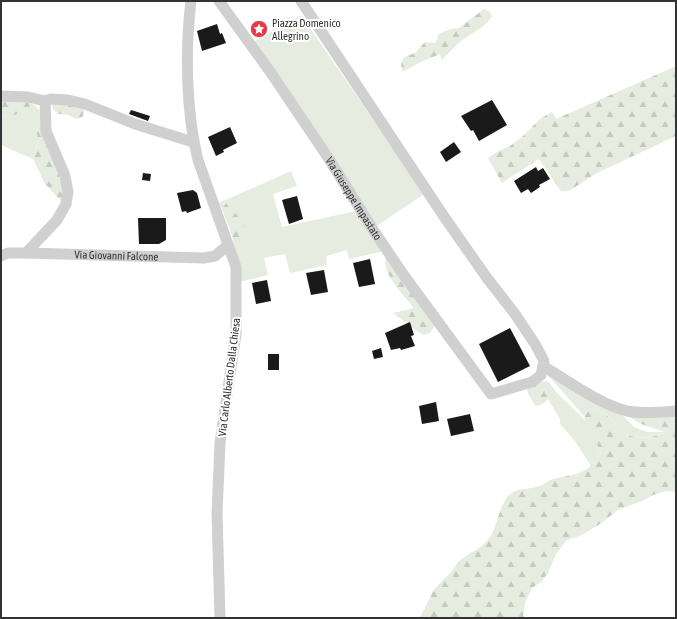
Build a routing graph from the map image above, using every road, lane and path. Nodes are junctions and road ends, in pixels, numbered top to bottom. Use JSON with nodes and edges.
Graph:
{"nodes":[{"id":1,"x":191,"y":1,"type":"edge"},
{"id":2,"x":220,"y":1,"type":"edge"},
{"id":3,"x":301,"y":1,"type":"edge"},
{"id":4,"x":1,"y":96,"type":"edge"},
{"id":5,"x":45,"y":101,"type":"junction"},
{"id":6,"x":193,"y":142,"type":"junction"},
{"id":7,"x":228,"y":245,"type":"junction"},
{"id":8,"x":26,"y":253,"type":"junction"},
{"id":9,"x":1,"y":256,"type":"edge"},
{"id":10,"x":543,"y":366,"type":"junction"},
{"id":11,"x":676,"y":411,"type":"edge"},
{"id":12,"x":220,"y":618,"type":"edge"}],
"edges":[{"from":1,"to":6,"type":"street","name":"Via Carlo Alberto Dalla Chiesa"},
{"from":2,"to":10,"type":"street","name":"Via Giuseppe Impastato"},
{"from":3,"to":10,"type":"street"},
{"from":4,"to":5,"type":"street"},
{"from":5,"to":6,"type":"street"},
{"from":5,"to":8,"type":"street"},
{"from":6,"to":7,"type":"street","name":"Via Carlo Alberto Dalla Chiesa"},
{"from":7,"to":8,"type":"street","name":"Via Giovanni Falcone"},
{"from":7,"to":12,"type":"street","name":"Via Carlo Alberto Dalla Chiesa"},
{"from":8,"to":9,"type":"street","name":"Via Giovanni Falcone"},
{"from":10,"to":11,"type":"street"}]}
